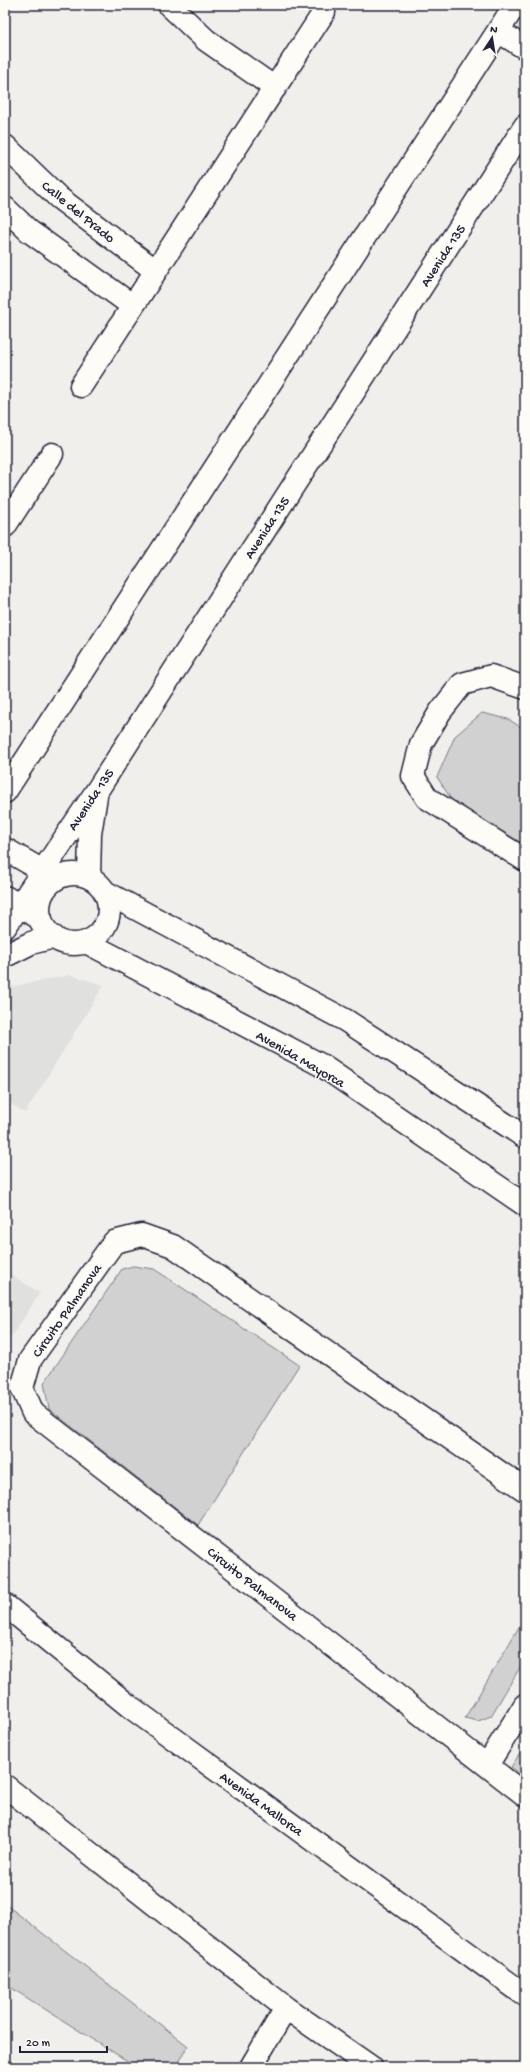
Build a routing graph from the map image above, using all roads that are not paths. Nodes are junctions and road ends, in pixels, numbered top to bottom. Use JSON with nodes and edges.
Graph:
{"nodes":[{"id":1,"x":168,"y":5,"type":"edge"},
{"id":2,"x":515,"y":5,"type":"edge"},
{"id":3,"x":324,"y":12,"type":"dead end"},
{"id":4,"x":498,"y":31,"type":"junction"},
{"id":5,"x":525,"y":48,"type":"edge"},
{"id":6,"x":275,"y":88,"type":"junction"},
{"id":7,"x":525,"y":126,"type":"edge"},
{"id":8,"x":5,"y":146,"type":"edge"},
{"id":9,"x":5,"y":208,"type":"edge"},
{"id":10,"x":156,"y":271,"type":"junction"},
{"id":11,"x":133,"y":306,"type":"junction"},
{"id":12,"x":81,"y":386,"type":"dead end"},
{"id":13,"x":52,"y":454,"type":"dead end"},
{"id":14,"x":8,"y":515,"type":"edge"},
{"id":15,"x":525,"y":688,"type":"edge"},
{"id":16,"x":98,"y":789,"type":"junction"},
{"id":17,"x":5,"y":792,"type":"edge"},
{"id":18,"x":5,"y":849,"type":"edge"},
{"id":19,"x":525,"y":860,"type":"edge"},
{"id":20,"x":49,"y":875,"type":"junction"},
{"id":21,"x":89,"y":877,"type":"junction"},
{"id":22,"x":105,"y":892,"type":"junction"},
{"id":23,"x":12,"y":901,"type":"edge"},
{"id":24,"x":41,"y":919,"type":"junction"},
{"id":25,"x":5,"y":927,"type":"edge"},
{"id":26,"x":54,"y":937,"type":"junction"},
{"id":27,"x":86,"y":942,"type":"junction"},
{"id":28,"x":5,"y":956,"type":"edge"},
{"id":29,"x":525,"y":1137,"type":"edge"},
{"id":30,"x":525,"y":1205,"type":"edge"},
{"id":31,"x":525,"y":1490,"type":"edge"},
{"id":32,"x":5,"y":1605,"type":"edge"},
{"id":33,"x":525,"y":1705,"type":"edge"},
{"id":34,"x":487,"y":1765,"type":"junction"},
{"id":35,"x":5,"y":1786,"type":"edge"},
{"id":36,"x":525,"y":1794,"type":"edge"},
{"id":37,"x":525,"y":1995,"type":"edge"},
{"id":38,"x":286,"y":2008,"type":"junction"},
{"id":39,"x":251,"y":2067,"type":"edge"},
{"id":40,"x":371,"y":2067,"type":"edge"}],
"edges":[{"from":1,"to":6,"type":"street"},
{"from":2,"to":4,"type":"street"},
{"from":3,"to":6,"type":"street"},
{"from":4,"to":5,"type":"street"},
{"from":4,"to":17,"type":"street"},
{"from":6,"to":10,"type":"street"},
{"from":7,"to":16,"type":"street","name":"Avenida 135"},
{"from":8,"to":10,"type":"street","name":"Calle del Prado"},
{"from":9,"to":11,"type":"street"},
{"from":10,"to":11,"type":"street"},
{"from":11,"to":12,"type":"street"},
{"from":13,"to":14,"type":"street"},
{"from":15,"to":19,"type":"street"},
{"from":16,"to":20,"type":"street","name":"Avenida 135"},
{"from":16,"to":21,"type":"street"},
{"from":18,"to":20,"type":"street"},
{"from":20,"to":21,"type":"street"},
{"from":20,"to":23,"type":"street","name":"Avenida 135"},
{"from":20,"to":24,"type":"street"},
{"from":21,"to":22,"type":"street"},
{"from":22,"to":27,"type":"street"},
{"from":22,"to":29,"type":"street"},
{"from":23,"to":24,"type":"street"},
{"from":23,"to":25,"type":"street","name":"Avenida 135"},
{"from":24,"to":26,"type":"street"},
{"from":26,"to":27,"type":"street"},
{"from":26,"to":28,"type":"street"},
{"from":27,"to":30,"type":"street","name":"Avenida Mayorca"},
{"from":31,"to":34,"type":"street","name":"Circuito Palmanova"},
{"from":32,"to":37,"type":"street","name":"Avenida Mallorca"},
{"from":33,"to":34,"type":"street"},
{"from":34,"to":36,"type":"street","name":"Circuito Palmanova"},
{"from":35,"to":38,"type":"street"},
{"from":38,"to":39,"type":"street"},
{"from":38,"to":40,"type":"street"}]}
